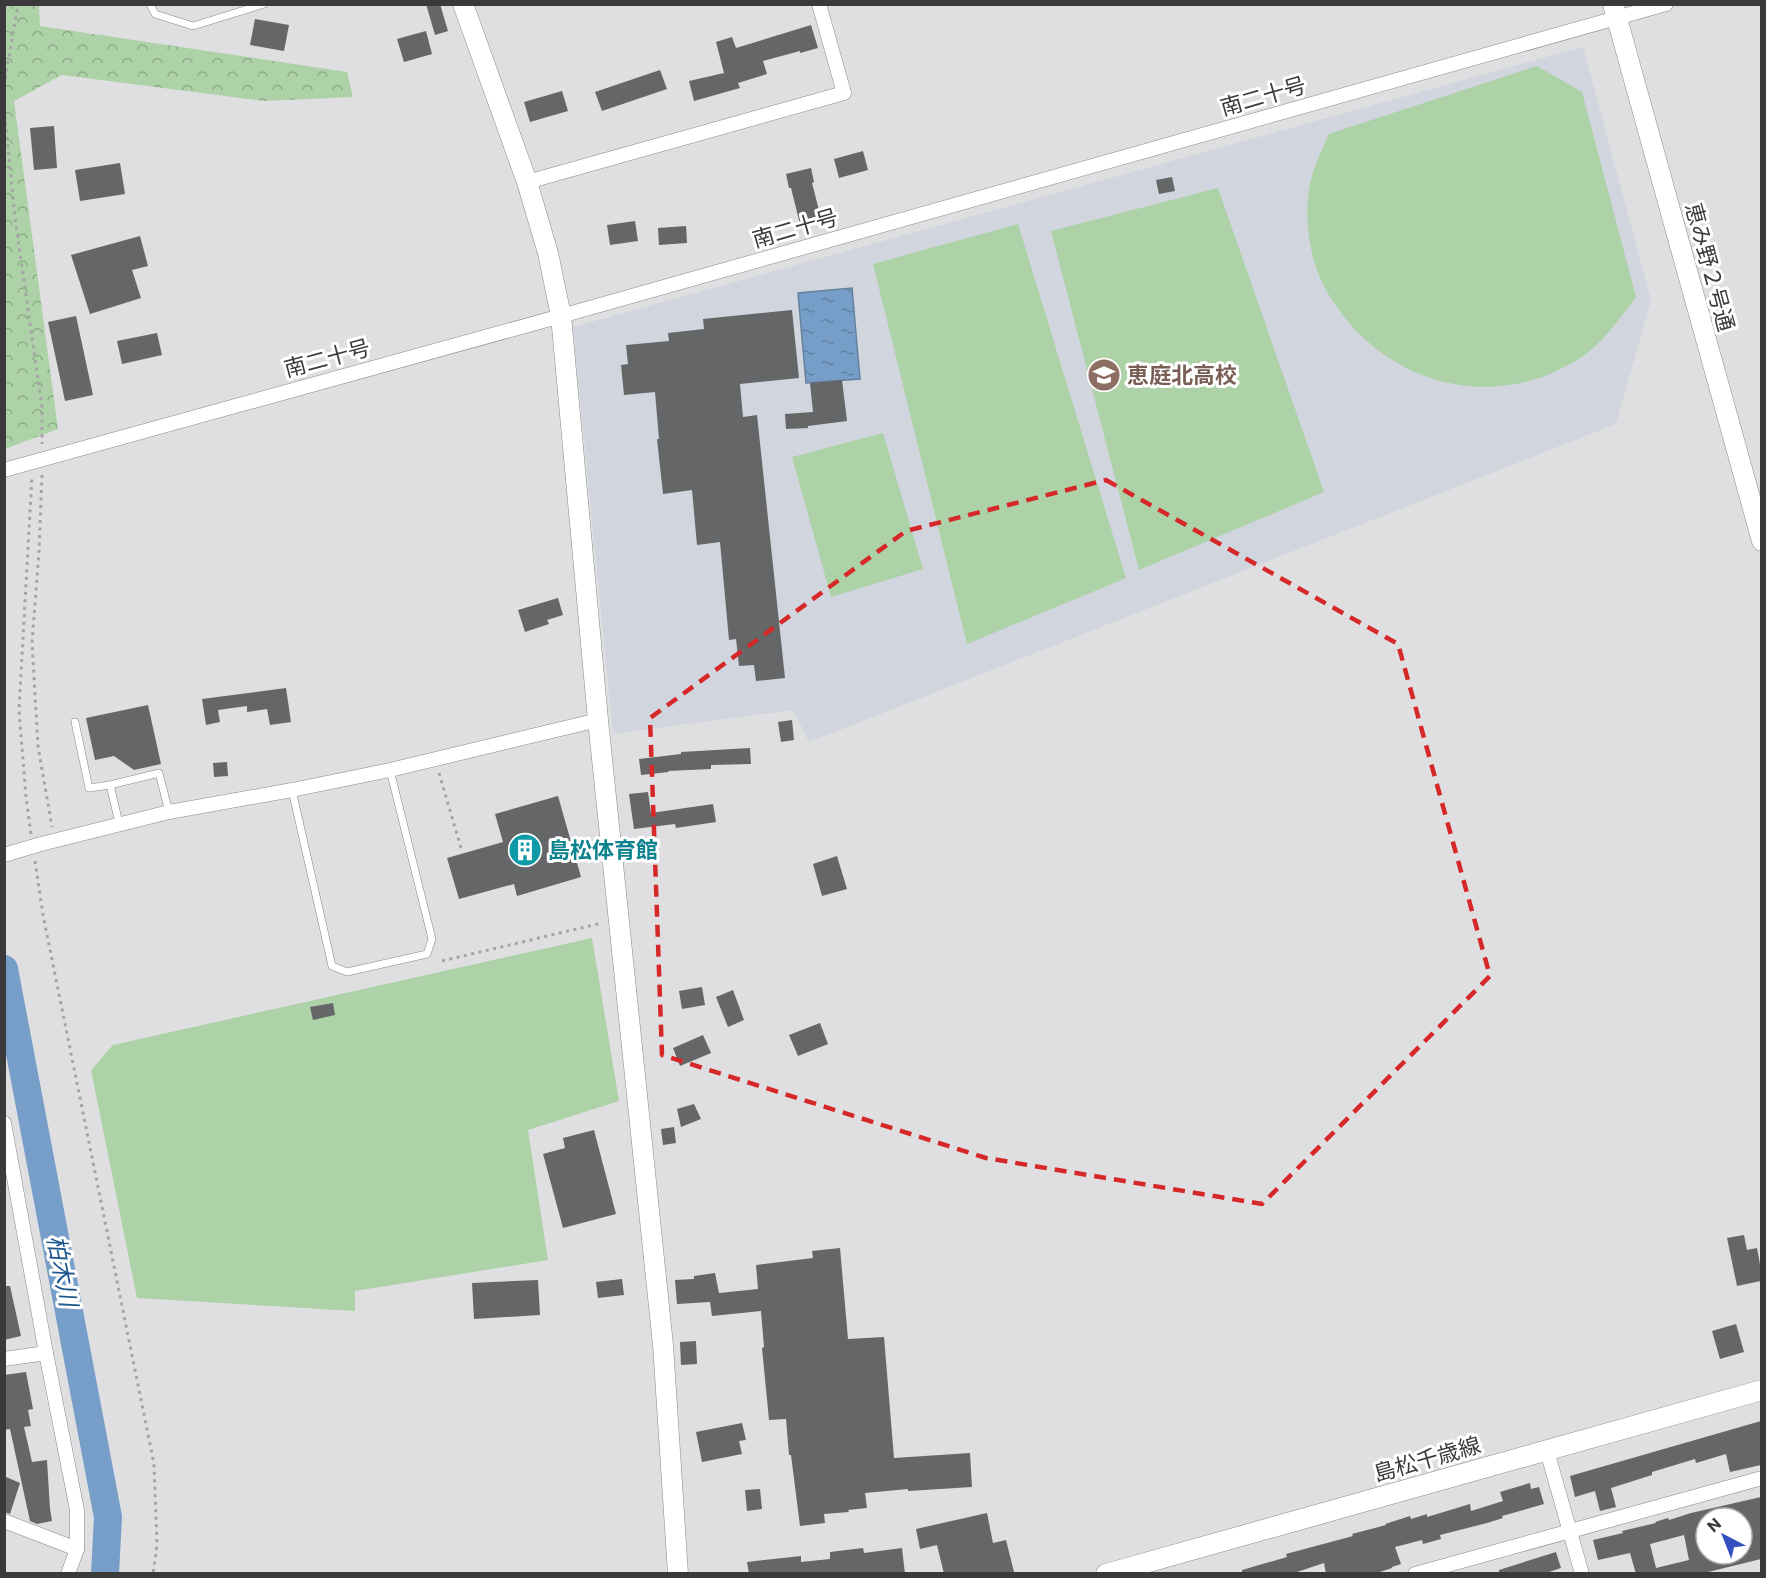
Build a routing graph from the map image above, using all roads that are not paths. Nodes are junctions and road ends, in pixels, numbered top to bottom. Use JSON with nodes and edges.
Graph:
{"nodes":[{"id":1,"x":150,"y":4,"type":"edge"},
{"id":2,"x":264,"y":4,"type":"edge"},
{"id":3,"x":463,"y":4,"type":"edge"},
{"id":4,"x":819,"y":4,"type":"edge"},
{"id":5,"x":1666,"y":4,"type":"edge"},
{"id":6,"x":1615,"y":11,"type":"edge"},
{"id":7,"x":527,"y":182,"type":"junction"},
{"id":8,"x":561,"y":316,"type":"junction"},
{"id":9,"x":4,"y":470,"type":"edge"},
{"id":10,"x":1761,"y":541,"type":"edge"},
{"id":11,"x":598,"y":720,"type":"junction"},
{"id":12,"x":75,"y":722,"type":"dead end"},
{"id":13,"x":390,"y":770,"type":"junction"},
{"id":14,"x":110,"y":784,"type":"junction"},
{"id":15,"x":292,"y":790,"type":"junction"},
{"id":16,"x":170,"y":812,"type":"junction"},
{"id":17,"x":119,"y":823,"type":"junction"},
{"id":18,"x":4,"y":855,"type":"edge"},
{"id":19,"x":4,"y":1123,"type":"edge"},
{"id":20,"x":46,"y":1353,"type":"junction"},
{"id":21,"x":4,"y":1359,"type":"edge"},
{"id":22,"x":1761,"y":1390,"type":"edge"},
{"id":23,"x":1547,"y":1451,"type":"junction"},
{"id":24,"x":1761,"y":1478,"type":"edge"},
{"id":25,"x":4,"y":1521,"type":"edge"},
{"id":26,"x":1570,"y":1531,"type":"junction"},
{"id":27,"x":77,"y":1549,"type":"junction"},
{"id":28,"x":68,"y":1574,"type":"edge"},
{"id":29,"x":678,"y":1574,"type":"edge"},
{"id":30,"x":1106,"y":1574,"type":"edge"},
{"id":31,"x":1415,"y":1574,"type":"edge"},
{"id":32,"x":1582,"y":1574,"type":"edge"}],
"edges":[{"from":1,"to":2,"type":"lane"},
{"from":3,"to":7,"type":"street"},
{"from":4,"to":7,"type":"street"},
{"from":5,"to":6,"type":"street"},
{"from":6,"to":8,"type":"street","name":"南二十号"},
{"from":6,"to":10,"type":"street","name":"恵み野２号通"},
{"from":7,"to":8,"type":"street"},
{"from":8,"to":9,"type":"street","name":"南二十号"},
{"from":8,"to":11,"type":"street"},
{"from":11,"to":13,"type":"street"},
{"from":11,"to":29,"type":"street"},
{"from":12,"to":14,"type":"lane"},
{"from":13,"to":15,"type":"street"},
{"from":13,"to":15,"type":"lane"},
{"from":14,"to":16,"type":"lane"},
{"from":14,"to":17,"type":"lane"},
{"from":15,"to":16,"type":"street"},
{"from":16,"to":17,"type":"street"},
{"from":17,"to":18,"type":"street","bridge":true},
{"from":19,"to":20,"type":"street"},
{"from":20,"to":21,"type":"street"},
{"from":20,"to":27,"type":"street"},
{"from":22,"to":23,"type":"street","name":"島松千歳線"},
{"from":23,"to":26,"type":"street"},
{"from":23,"to":30,"type":"street","name":"島松千歳線"},
{"from":24,"to":26,"type":"street"},
{"from":25,"to":27,"type":"street"},
{"from":26,"to":31,"type":"street"},
{"from":26,"to":32,"type":"street"},
{"from":27,"to":28,"type":"street"}]}
